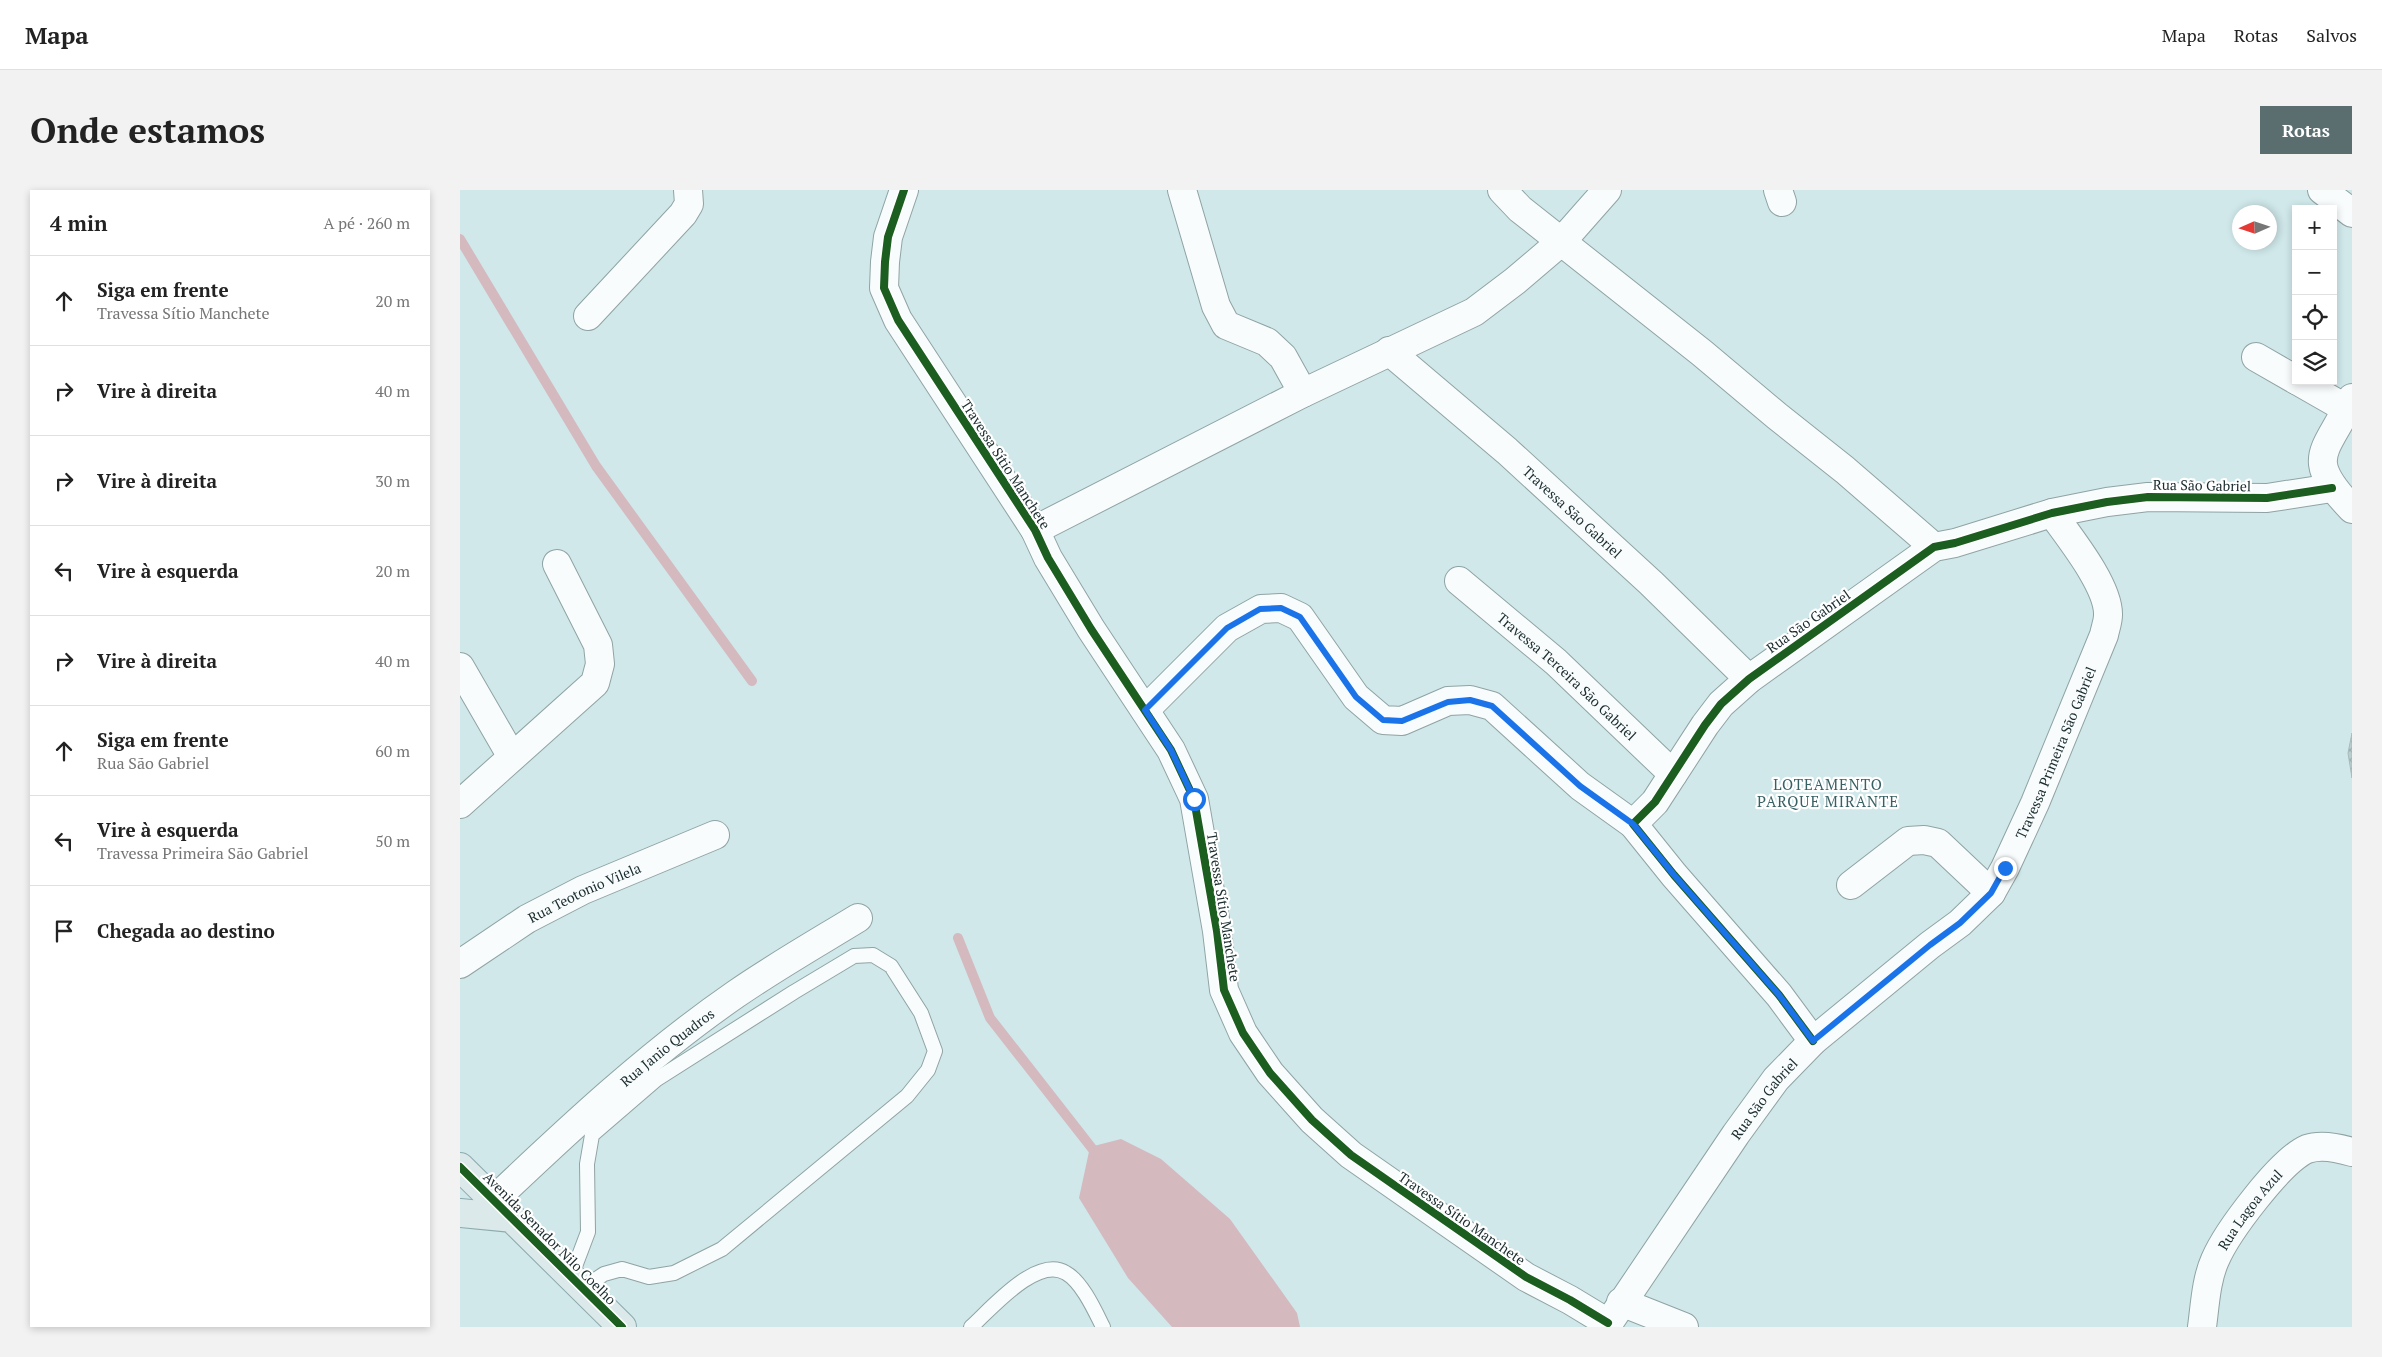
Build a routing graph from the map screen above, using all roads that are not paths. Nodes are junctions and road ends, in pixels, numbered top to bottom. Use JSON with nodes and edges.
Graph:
{"nodes":[{"id":1,"x":688,"y":190,"type":"edge"},
{"id":2,"x":904,"y":190,"type":"edge"},
{"id":3,"x":1182,"y":190,"type":"edge"},
{"id":4,"x":1502,"y":190,"type":"edge"},
{"id":5,"x":1608,"y":190,"type":"edge"},
{"id":6,"x":2322,"y":190,"type":"edge"},
{"id":7,"x":2352,"y":213,"type":"edge"},
{"id":8,"x":1562,"y":241,"type":"junction"},
{"id":9,"x":588,"y":316,"type":"dead end"},
{"id":10,"x":1389,"y":351,"type":"junction"},
{"id":11,"x":2256,"y":357,"type":"dead end"},
{"id":12,"x":2292,"y":378,"type":"edge"},
{"id":13,"x":2306,"y":385,"type":"edge"},
{"id":14,"x":1303,"y":394,"type":"junction"},
{"id":15,"x":2349,"y":404,"type":"edge"},
{"id":16,"x":2332,"y":488,"type":"junction"},
{"id":17,"x":2352,"y":510,"type":"edge"},
{"id":18,"x":2052,"y":512,"type":"junction"},
{"id":19,"x":1035,"y":530,"type":"junction"},
{"id":20,"x":1934,"y":547,"type":"junction"},
{"id":21,"x":557,"y":564,"type":"dead end"},
{"id":22,"x":1459,"y":581,"type":"dead end"},
{"id":23,"x":460,"y":667,"type":"edge"},
{"id":24,"x":1748,"y":679,"type":"junction"},
{"id":25,"x":1145,"y":710,"type":"junction"},
{"id":26,"x":512,"y":757,"type":"junction"},
{"id":27,"x":1673,"y":774,"type":"junction"},
{"id":28,"x":460,"y":804,"type":"edge"},
{"id":29,"x":1633,"y":824,"type":"junction"},
{"id":30,"x":716,"y":835,"type":"dead end"},
{"id":31,"x":1851,"y":885,"type":"dead end"},
{"id":32,"x":1991,"y":893,"type":"junction"},
{"id":33,"x":858,"y":918,"type":"dead end"},
{"id":34,"x":460,"y":964,"type":"edge"},
{"id":35,"x":1813,"y":1041,"type":"junction"},
{"id":36,"x":2352,"y":1152,"type":"edge"},
{"id":37,"x":460,"y":1166,"type":"edge"},
{"id":38,"x":503,"y":1209,"type":"junction"},
{"id":39,"x":460,"y":1213,"type":"edge"},
{"id":40,"x":577,"y":1282,"type":"junction"},
{"id":41,"x":1612,"y":1317,"type":"edge"},
{"id":42,"x":622,"y":1327,"type":"edge"},
{"id":43,"x":971,"y":1327,"type":"edge"},
{"id":44,"x":1103,"y":1327,"type":"edge"},
{"id":45,"x":1684,"y":1327,"type":"edge"},
{"id":46,"x":2202,"y":1327,"type":"edge"}],
"edges":[{"from":1,"to":9,"type":"street"},
{"from":2,"to":19,"type":"street","name":"Travessa Sítio Manchete"},
{"from":3,"to":14,"type":"street"},
{"from":4,"to":8,"type":"street"},
{"from":5,"to":8,"type":"street"},
{"from":6,"to":7,"type":"street"},
{"from":8,"to":10,"type":"street"},
{"from":8,"to":20,"type":"street"},
{"from":10,"to":14,"type":"street"},
{"from":10,"to":24,"type":"street","name":"Travessa São Gabriel"},
{"from":11,"to":12,"type":"street"},
{"from":13,"to":15,"type":"street"},
{"from":14,"to":19,"type":"street"},
{"from":15,"to":16,"type":"street"},
{"from":16,"to":17,"type":"street"},
{"from":16,"to":18,"type":"street","name":"Rua São Gabriel"},
{"from":18,"to":20,"type":"street","name":"Rua São Gabriel"},
{"from":18,"to":32,"type":"street","name":"Travessa Primeira São Gabriel"},
{"from":19,"to":25,"type":"street","name":"Travessa Sítio Manchete"},
{"from":20,"to":24,"type":"street","name":"Rua São Gabriel"},
{"from":21,"to":26,"type":"street"},
{"from":22,"to":27,"type":"street","name":"Travessa Terceira São Gabriel"},
{"from":23,"to":26,"type":"street"},
{"from":24,"to":27,"type":"street","name":"Rua São Gabriel"},
{"from":25,"to":29,"type":"street"},
{"from":25,"to":41,"type":"street","name":"Travessa Sítio Manchete"},
{"from":26,"to":28,"type":"street"},
{"from":27,"to":29,"type":"street","name":"Rua São Gabriel"},
{"from":29,"to":35,"type":"street"},
{"from":30,"to":34,"type":"street","name":"Rua Teotonio Vilela"},
{"from":31,"to":32,"type":"street"},
{"from":32,"to":35,"type":"street","name":"Travessa Primeira São Gabriel"},
{"from":33,"to":38,"type":"street","name":"Rua Janio Quadros"},
{"from":35,"to":41,"type":"street","name":"Rua São Gabriel"},
{"from":36,"to":46,"type":"street","name":"Rua Lagoa Azul"},
{"from":37,"to":38,"type":"main road","name":"Avenida Senador Nilo Coelho"},
{"from":38,"to":39,"type":"main road"},
{"from":38,"to":40,"type":"main road","name":"Avenida Senador Nilo Coelho"},
{"from":40,"to":40,"type":"lane"},
{"from":40,"to":42,"type":"main road","name":"Avenida Senador Nilo Coelho"},
{"from":41,"to":45,"type":"street","name":"Travessa Sítio Manchete"},
{"from":43,"to":44,"type":"lane"}]}
